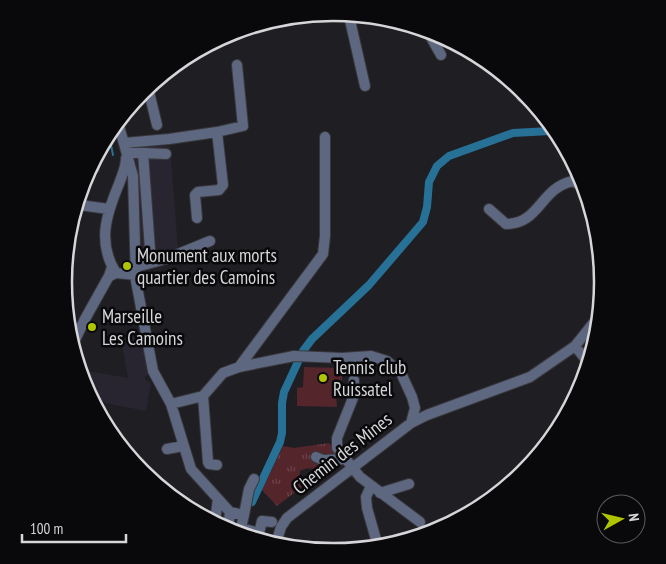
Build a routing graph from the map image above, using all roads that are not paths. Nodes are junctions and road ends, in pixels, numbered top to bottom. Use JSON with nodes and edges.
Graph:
{"nodes":[{"id":1,"x":350,"y":22,"type":"edge"},
{"id":2,"x":433,"y":41,"type":"edge"},
{"id":3,"x":441,"y":55,"type":"dead end"},
{"id":4,"x":238,"y":65,"type":"dead end"},
{"id":5,"x":365,"y":86,"type":"dead end"},
{"id":6,"x":150,"y":97,"type":"edge"},
{"id":7,"x":157,"y":125,"type":"dead end"},
{"id":8,"x":120,"y":131,"type":"edge"},
{"id":9,"x":218,"y":132,"type":"junction"},
{"id":10,"x":325,"y":137,"type":"dead end"},
{"id":11,"x":125,"y":148,"type":"junction"},
{"id":12,"x":143,"y":154,"type":"junction"},
{"id":13,"x":166,"y":154,"type":"dead end"},
{"id":14,"x":129,"y":174,"type":"junction"},
{"id":15,"x":574,"y":181,"type":"edge"},
{"id":16,"x":84,"y":206,"type":"edge"},
{"id":17,"x":489,"y":208,"type":"dead end"},
{"id":18,"x":109,"y":209,"type":"junction"},
{"id":19,"x":197,"y":218,"type":"dead end"},
{"id":20,"x":210,"y":241,"type":"dead end"},
{"id":21,"x":150,"y":264,"type":"junction"},
{"id":22,"x":136,"y":266,"type":"junction"},
{"id":23,"x":113,"y":272,"type":"junction"},
{"id":24,"x":590,"y":327,"type":"edge"},
{"id":25,"x":77,"y":335,"type":"edge"},
{"id":26,"x":575,"y":346,"type":"junction"},
{"id":27,"x":583,"y":356,"type":"edge"},
{"id":28,"x":239,"y":367,"type":"junction"},
{"id":29,"x":354,"y":380,"type":"dead end"},
{"id":30,"x":203,"y":396,"type":"junction"},
{"id":31,"x":171,"y":404,"type":"junction"},
{"id":32,"x":411,"y":423,"type":"junction"},
{"id":33,"x":183,"y":446,"type":"junction"},
{"id":34,"x":166,"y":449,"type":"dead end"},
{"id":35,"x":316,"y":457,"type":"dead end"},
{"id":36,"x":344,"y":459,"type":"junction"},
{"id":37,"x":217,"y":465,"type":"dead end"},
{"id":38,"x":352,"y":468,"type":"junction"},
{"id":39,"x":254,"y":479,"type":"dead end"},
{"id":40,"x":409,"y":484,"type":"dead end"},
{"id":41,"x":371,"y":486,"type":"junction"},
{"id":42,"x":380,"y":493,"type":"junction"},
{"id":43,"x":218,"y":499,"type":"junction"},
{"id":44,"x":230,"y":512,"type":"junction"},
{"id":45,"x":244,"y":514,"type":"junction"},
{"id":46,"x":216,"y":515,"type":"edge"},
{"id":47,"x":229,"y":521,"type":"edge"},
{"id":48,"x":420,"y":522,"type":"dead end"},
{"id":49,"x":277,"y":524,"type":"junction"},
{"id":50,"x":241,"y":526,"type":"edge"},
{"id":51,"x":258,"y":532,"type":"edge"},
{"id":52,"x":277,"y":537,"type":"edge"},
{"id":53,"x":376,"y":539,"type":"edge"}],
"edges":[{"from":1,"to":5,"type":"street"},
{"from":2,"to":3,"type":"street"},
{"from":4,"to":9,"type":"street"},
{"from":6,"to":7,"type":"street"},
{"from":8,"to":11,"type":"street"},
{"from":9,"to":11,"type":"street"},
{"from":9,"to":19,"type":"street"},
{"from":10,"to":28,"type":"street"},
{"from":11,"to":12,"type":"street"},
{"from":11,"to":14,"type":"street"},
{"from":12,"to":13,"type":"street"},
{"from":12,"to":21,"type":"street"},
{"from":14,"to":18,"type":"street"},
{"from":14,"to":22,"type":"street"},
{"from":15,"to":17,"type":"street"},
{"from":16,"to":18,"type":"street"},
{"from":18,"to":23,"type":"street"},
{"from":20,"to":21,"type":"street"},
{"from":21,"to":22,"type":"street"},
{"from":22,"to":23,"type":"street"},
{"from":22,"to":31,"type":"street"},
{"from":23,"to":25,"type":"street"},
{"from":24,"to":26,"type":"street","name":"Chemin des Mines"},
{"from":26,"to":27,"type":"street"},
{"from":26,"to":32,"type":"street","name":"Chemin des Mines"},
{"from":28,"to":30,"type":"street"},
{"from":28,"to":32,"type":"street"},
{"from":29,"to":36,"type":"street"},
{"from":30,"to":31,"type":"street"},
{"from":30,"to":37,"type":"street"},
{"from":31,"to":33,"type":"street"},
{"from":32,"to":38,"type":"street","name":"Chemin des Mines"},
{"from":33,"to":34,"type":"street"},
{"from":33,"to":43,"type":"street"},
{"from":35,"to":36,"type":"street"},
{"from":36,"to":38,"type":"street"},
{"from":38,"to":41,"type":"street"},
{"from":38,"to":49,"type":"street","name":"Chemin des Mines"},
{"from":39,"to":45,"type":"street"},
{"from":40,"to":42,"type":"street"},
{"from":41,"to":42,"type":"street"},
{"from":41,"to":53,"type":"street"},
{"from":42,"to":48,"type":"street"},
{"from":43,"to":44,"type":"street"},
{"from":43,"to":46,"type":"street"},
{"from":44,"to":45,"type":"street"},
{"from":44,"to":47,"type":"street"},
{"from":45,"to":50,"type":"street"},
{"from":49,"to":51,"type":"street"},
{"from":49,"to":52,"type":"street","name":"Chemin des Mines"}]}
